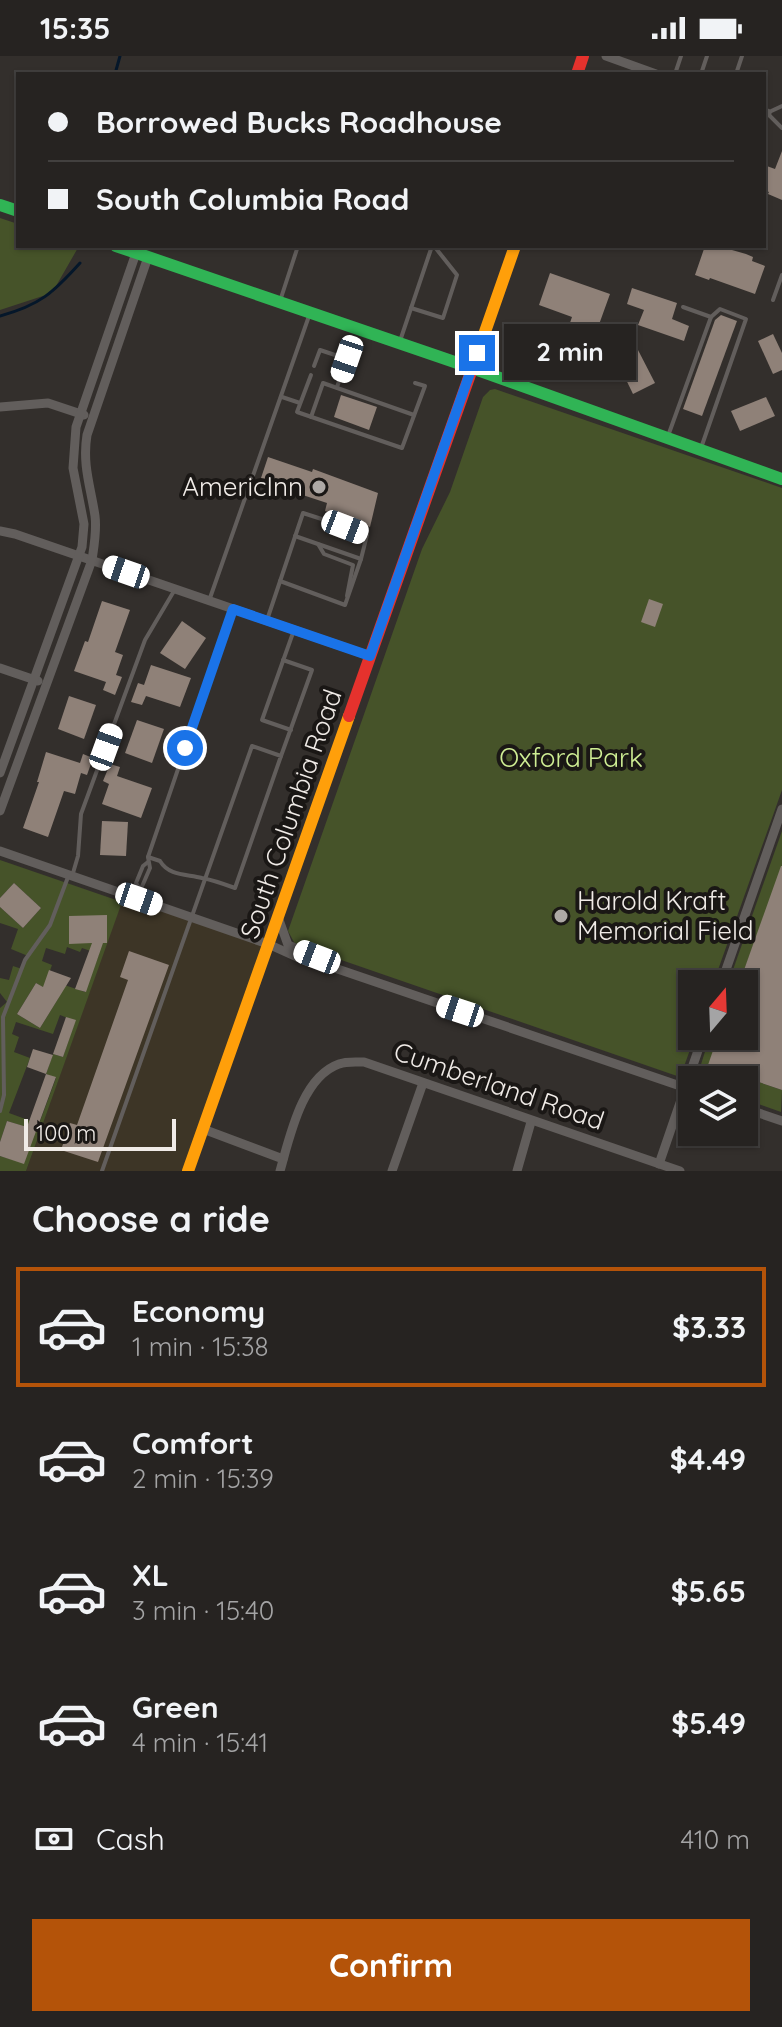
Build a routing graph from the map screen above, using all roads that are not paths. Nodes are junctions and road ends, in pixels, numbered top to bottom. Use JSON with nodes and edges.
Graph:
{"nodes":[{"id":1,"x":606,"y":56,"type":"edge"},
{"id":2,"x":650,"y":72,"type":"edge"},
{"id":3,"x":766,"y":114,"type":"edge"},
{"id":4,"x":782,"y":128,"type":"edge"},
{"id":5,"x":122,"y":248,"type":"edge"},
{"id":6,"x":297,"y":248,"type":"edge"},
{"id":7,"x":432,"y":248,"type":"edge"},
{"id":8,"x":435,"y":248,"type":"edge"},
{"id":9,"x":514,"y":248,"type":"edge"},
{"id":10,"x":142,"y":255,"type":"junction"},
{"id":11,"x":782,"y":275,"type":"edge"},
{"id":12,"x":773,"y":300,"type":"dead end"},
{"id":13,"x":279,"y":302,"type":"junction"},
{"id":14,"x":683,"y":307,"type":"dead end"},
{"id":15,"x":411,"y":308,"type":"junction"},
{"id":16,"x":310,"y":313,"type":"junction"},
{"id":17,"x":711,"y":317,"type":"junction"},
{"id":18,"x":399,"y":343,"type":"junction"},
{"id":19,"x":314,"y":366,"type":"dead end"},
{"id":20,"x":472,"y":368,"type":"junction"},
{"id":21,"x":311,"y":375,"type":"dead end"},
{"id":22,"x":415,"y":383,"type":"dead end"},
{"id":23,"x":337,"y":388,"type":"junction"},
{"id":24,"x":282,"y":397,"type":"junction"},
{"id":25,"x":300,"y":403,"type":"junction"},
{"id":26,"x":0,"y":407,"type":"edge"},
{"id":27,"x":81,"y":413,"type":"junction"},
{"id":28,"x":414,"y":415,"type":"junction"},
{"id":29,"x":91,"y":417,"type":"junction"},
{"id":30,"x":311,"y":417,"type":"junction"},
{"id":31,"x":667,"y":438,"type":"junction"},
{"id":32,"x":700,"y":450,"type":"junction"},
{"id":33,"x":782,"y":479,"type":"edge"},
{"id":34,"x":334,"y":523,"type":"dead end"},
{"id":35,"x":345,"y":527,"type":"dead end"},
{"id":36,"x":0,"y":531,"type":"edge"},
{"id":37,"x":295,"y":536,"type":"junction"},
{"id":38,"x":318,"y":544,"type":"junction"},
{"id":39,"x":79,"y":555,"type":"junction"},
{"id":40,"x":361,"y":559,"type":"junction"},
{"id":41,"x":92,"y":560,"type":"junction"},
{"id":42,"x":280,"y":581,"type":"junction"},
{"id":43,"x":175,"y":589,"type":"junction"},
{"id":44,"x":347,"y":598,"type":"junction"},
{"id":45,"x":209,"y":600,"type":"junction"},
{"id":46,"x":233,"y":609,"type":"junction"},
{"id":47,"x":267,"y":620,"type":"junction"},
{"id":48,"x":294,"y":630,"type":"junction"},
{"id":49,"x":370,"y":656,"type":"junction"},
{"id":50,"x":283,"y":660,"type":"junction"},
{"id":51,"x":0,"y":668,"type":"edge"},
{"id":52,"x":33,"y":679,"type":"junction"},
{"id":53,"x":45,"y":684,"type":"junction"},
{"id":54,"x":291,"y":730,"type":"junction"},
{"id":55,"x":281,"y":756,"type":"junction"},
{"id":56,"x":0,"y":773,"type":"edge"},
{"id":57,"x":782,"y":809,"type":"edge"},
{"id":58,"x":0,"y":811,"type":"edge"},
{"id":59,"x":0,"y":851,"type":"edge"},
{"id":60,"x":148,"y":860,"type":"junction"},
{"id":61,"x":167,"y":860,"type":"dead end"},
{"id":62,"x":160,"y":861,"type":"junction"},
{"id":63,"x":193,"y":869,"type":"dead end"},
{"id":64,"x":70,"y":875,"type":"junction"},
{"id":65,"x":198,"y":877,"type":"junction"},
{"id":66,"x":204,"y":879,"type":"junction"},
{"id":67,"x":138,"y":894,"type":"junction"},
{"id":68,"x":278,"y":916,"type":"junction"},
{"id":69,"x":191,"y":917,"type":"junction"},
{"id":70,"x":268,"y":944,"type":"junction"},
{"id":71,"x":320,"y":963,"type":"junction"},
{"id":72,"x":726,"y":970,"type":"edge"},
{"id":73,"x":423,"y":1083,"type":"junction"},
{"id":74,"x":678,"y":1085,"type":"edge"},
{"id":75,"x":0,"y":1111,"type":"edge"},
{"id":76,"x":758,"y":1113,"type":"edge"},
{"id":77,"x":678,"y":1114,"type":"edge"},
{"id":78,"x":782,"y":1121,"type":"edge"},
{"id":79,"x":531,"y":1122,"type":"junction"},
{"id":80,"x":203,"y":1129,"type":"junction"},
{"id":81,"x":283,"y":1159,"type":"junction"},
{"id":82,"x":659,"y":1164,"type":"junction"},
{"id":83,"x":102,"y":1171,"type":"edge"},
{"id":84,"x":188,"y":1171,"type":"edge"},
{"id":85,"x":280,"y":1171,"type":"edge"},
{"id":86,"x":392,"y":1171,"type":"edge"},
{"id":87,"x":517,"y":1171,"type":"edge"},
{"id":88,"x":680,"y":1171,"type":"edge"}],
"edges":[{"from":1,"to":2,"type":"street"},
{"from":3,"to":4,"type":"lane"},
{"from":5,"to":10,"type":"main road"},
{"from":6,"to":13,"type":"lane"},
{"from":7,"to":15,"type":"lane"},
{"from":8,"to":15,"type":"lane"},
{"from":9,"to":20,"type":"main road","name":"South Columbia Road"},
{"from":10,"to":13,"type":"main road"},
{"from":10,"to":27,"type":"street"},
{"from":10,"to":29,"type":"street"},
{"from":11,"to":12,"type":"lane"},
{"from":13,"to":16,"type":"main road"},
{"from":14,"to":17,"type":"lane"},
{"from":15,"to":18,"type":"lane"},
{"from":16,"to":18,"type":"main road"},
{"from":16,"to":24,"type":"lane"},
{"from":17,"to":31,"type":"lane"},
{"from":17,"to":32,"type":"lane"},
{"from":18,"to":20,"type":"main road"},
{"from":19,"to":23,"type":"lane"},
{"from":20,"to":31,"type":"main road"},
{"from":20,"to":49,"type":"main road","name":"South Columbia Road"},
{"from":21,"to":25,"type":"lane"},
{"from":22,"to":28,"type":"lane"},
{"from":23,"to":28,"type":"lane"},
{"from":23,"to":30,"type":"lane"},
{"from":24,"to":25,"type":"lane"},
{"from":24,"to":45,"type":"lane"},
{"from":25,"to":30,"type":"lane"},
{"from":26,"to":27,"type":"street"},
{"from":27,"to":29,"type":"street"},
{"from":27,"to":39,"type":"street"},
{"from":28,"to":30,"type":"lane"},
{"from":29,"to":41,"type":"street"},
{"from":31,"to":32,"type":"main road"},
{"from":32,"to":33,"type":"main road"},
{"from":34,"to":37,"type":"lane"},
{"from":35,"to":40,"type":"lane"},
{"from":36,"to":39,"type":"street"},
{"from":37,"to":38,"type":"lane"},
{"from":37,"to":42,"type":"lane"},
{"from":38,"to":40,"type":"lane"},
{"from":38,"to":44,"type":"lane"},
{"from":39,"to":41,"type":"street"},
{"from":39,"to":52,"type":"street"},
{"from":40,"to":44,"type":"lane"},
{"from":41,"to":43,"type":"street"},
{"from":41,"to":53,"type":"street"},
{"from":42,"to":44,"type":"lane"},
{"from":42,"to":47,"type":"lane"},
{"from":43,"to":45,"type":"street"},
{"from":43,"to":64,"type":"lane"},
{"from":45,"to":46,"type":"street"},
{"from":46,"to":47,"type":"street"},
{"from":46,"to":60,"type":"lane"},
{"from":47,"to":48,"type":"street"},
{"from":48,"to":49,"type":"street"},
{"from":48,"to":50,"type":"lane"},
{"from":49,"to":68,"type":"main road","name":"South Columbia Road"},
{"from":50,"to":54,"type":"lane"},
{"from":50,"to":54,"type":"lane"},
{"from":51,"to":52,"type":"street"},
{"from":52,"to":53,"type":"street"},
{"from":52,"to":56,"type":"street"},
{"from":53,"to":58,"type":"street"},
{"from":54,"to":55,"type":"lane"},
{"from":55,"to":66,"type":"lane"},
{"from":55,"to":66,"type":"lane"},
{"from":57,"to":72,"type":"street"},
{"from":59,"to":64,"type":"street"},
{"from":60,"to":62,"type":"lane"},
{"from":60,"to":67,"type":"lane"},
{"from":61,"to":62,"type":"lane"},
{"from":62,"to":65,"type":"lane"},
{"from":63,"to":65,"type":"lane"},
{"from":64,"to":67,"type":"street"},
{"from":64,"to":75,"type":"lane"},
{"from":65,"to":66,"type":"lane"},
{"from":66,"to":69,"type":"lane"},
{"from":67,"to":69,"type":"street"},
{"from":68,"to":70,"type":"main road","name":"South Columbia Road"},
{"from":68,"to":71,"type":"street"},
{"from":69,"to":70,"type":"street"},
{"from":69,"to":83,"type":"lane"},
{"from":70,"to":71,"type":"street"},
{"from":70,"to":80,"type":"main road","name":"South Columbia Road"},
{"from":71,"to":74,"type":"street"},
{"from":73,"to":79,"type":"street","name":"Cumberland Road"},
{"from":73,"to":81,"type":"street","name":"Cumberland Road"},
{"from":73,"to":86,"type":"street"},
{"from":76,"to":78,"type":"street"},
{"from":77,"to":82,"type":"street"},
{"from":79,"to":82,"type":"street","name":"Cumberland Road"},
{"from":79,"to":87,"type":"street"},
{"from":80,"to":81,"type":"street"},
{"from":80,"to":84,"type":"main road","name":"South Columbia Road"},
{"from":81,"to":85,"type":"street"},
{"from":82,"to":88,"type":"street","name":"Cumberland Road"}]}
